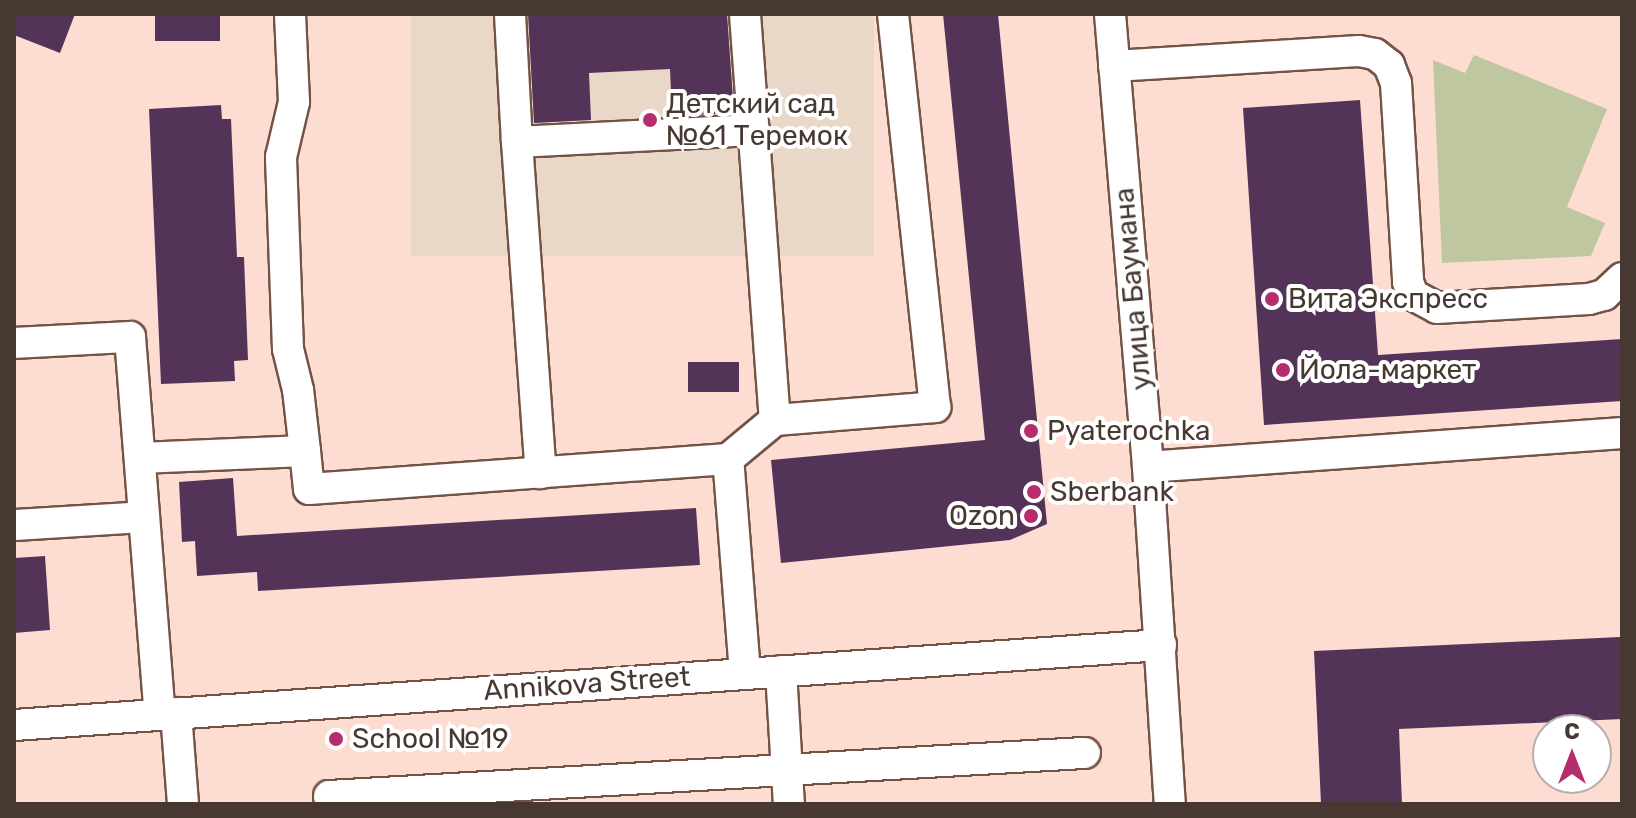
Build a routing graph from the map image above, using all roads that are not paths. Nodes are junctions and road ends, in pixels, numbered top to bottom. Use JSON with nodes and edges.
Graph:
{"nodes":[{"id":1,"x":290,"y":14,"type":"edge"},
{"id":2,"x":510,"y":14,"type":"edge"},
{"id":3,"x":745,"y":14,"type":"edge"},
{"id":4,"x":893,"y":14,"type":"edge"},
{"id":5,"x":1110,"y":14,"type":"edge"},
{"id":6,"x":1114,"y":66,"type":"junction"},
{"id":7,"x":754,"y":130,"type":"junction"},
{"id":8,"x":517,"y":142,"type":"junction"},
{"id":9,"x":1622,"y":278,"type":"edge"},
{"id":10,"x":14,"y":343,"type":"edge"},
{"id":11,"x":775,"y":420,"type":"junction"},
{"id":12,"x":1622,"y":433,"type":"edge"},
{"id":13,"x":305,"y":451,"type":"junction"},
{"id":14,"x":140,"y":458,"type":"junction"},
{"id":15,"x":728,"y":459,"type":"junction"},
{"id":16,"x":1148,"y":467,"type":"junction"},
{"id":17,"x":541,"y":473,"type":"junction"},
{"id":18,"x":144,"y":517,"type":"junction"},
{"id":19,"x":14,"y":525,"type":"edge"},
{"id":20,"x":1161,"y":645,"type":"junction"},
{"id":21,"x":781,"y":671,"type":"junction"},
{"id":22,"x":745,"y":673,"type":"junction"},
{"id":23,"x":168,"y":714,"type":"junction"},
{"id":24,"x":14,"y":725,"type":"edge"},
{"id":25,"x":1085,"y":753,"type":"dead end"},
{"id":26,"x":787,"y":770,"type":"junction"},
{"id":27,"x":329,"y":796,"type":"dead end"},
{"id":28,"x":183,"y":804,"type":"edge"},
{"id":29,"x":789,"y":804,"type":"edge"},
{"id":30,"x":1170,"y":804,"type":"edge"}],
"edges":[{"from":1,"to":13,"type":"street"},
{"from":2,"to":8,"type":"street"},
{"from":3,"to":7,"type":"street"},
{"from":4,"to":11,"type":"street"},
{"from":5,"to":6,"type":"street","name":"улица Баумана"},
{"from":6,"to":9,"type":"street"},
{"from":6,"to":16,"type":"street","name":"улица Баумана"},
{"from":7,"to":8,"type":"street"},
{"from":7,"to":11,"type":"street"},
{"from":8,"to":17,"type":"street"},
{"from":10,"to":14,"type":"street"},
{"from":11,"to":15,"type":"street"},
{"from":12,"to":16,"type":"street"},
{"from":13,"to":14,"type":"street"},
{"from":13,"to":17,"type":"street"},
{"from":14,"to":18,"type":"street"},
{"from":15,"to":17,"type":"street"},
{"from":15,"to":22,"type":"street"},
{"from":16,"to":20,"type":"street","name":"улица Баумана"},
{"from":18,"to":19,"type":"street"},
{"from":18,"to":23,"type":"street"},
{"from":20,"to":21,"type":"street","name":"Annikova Street"},
{"from":20,"to":30,"type":"street","name":"улица Баумана"},
{"from":21,"to":22,"type":"street","name":"Annikova Street"},
{"from":21,"to":26,"type":"street"},
{"from":22,"to":23,"type":"street","name":"Annikova Street"},
{"from":23,"to":24,"type":"street","name":"Annikova Street"},
{"from":23,"to":28,"type":"street"},
{"from":25,"to":26,"type":"street"},
{"from":26,"to":27,"type":"street"},
{"from":26,"to":29,"type":"street"}]}
